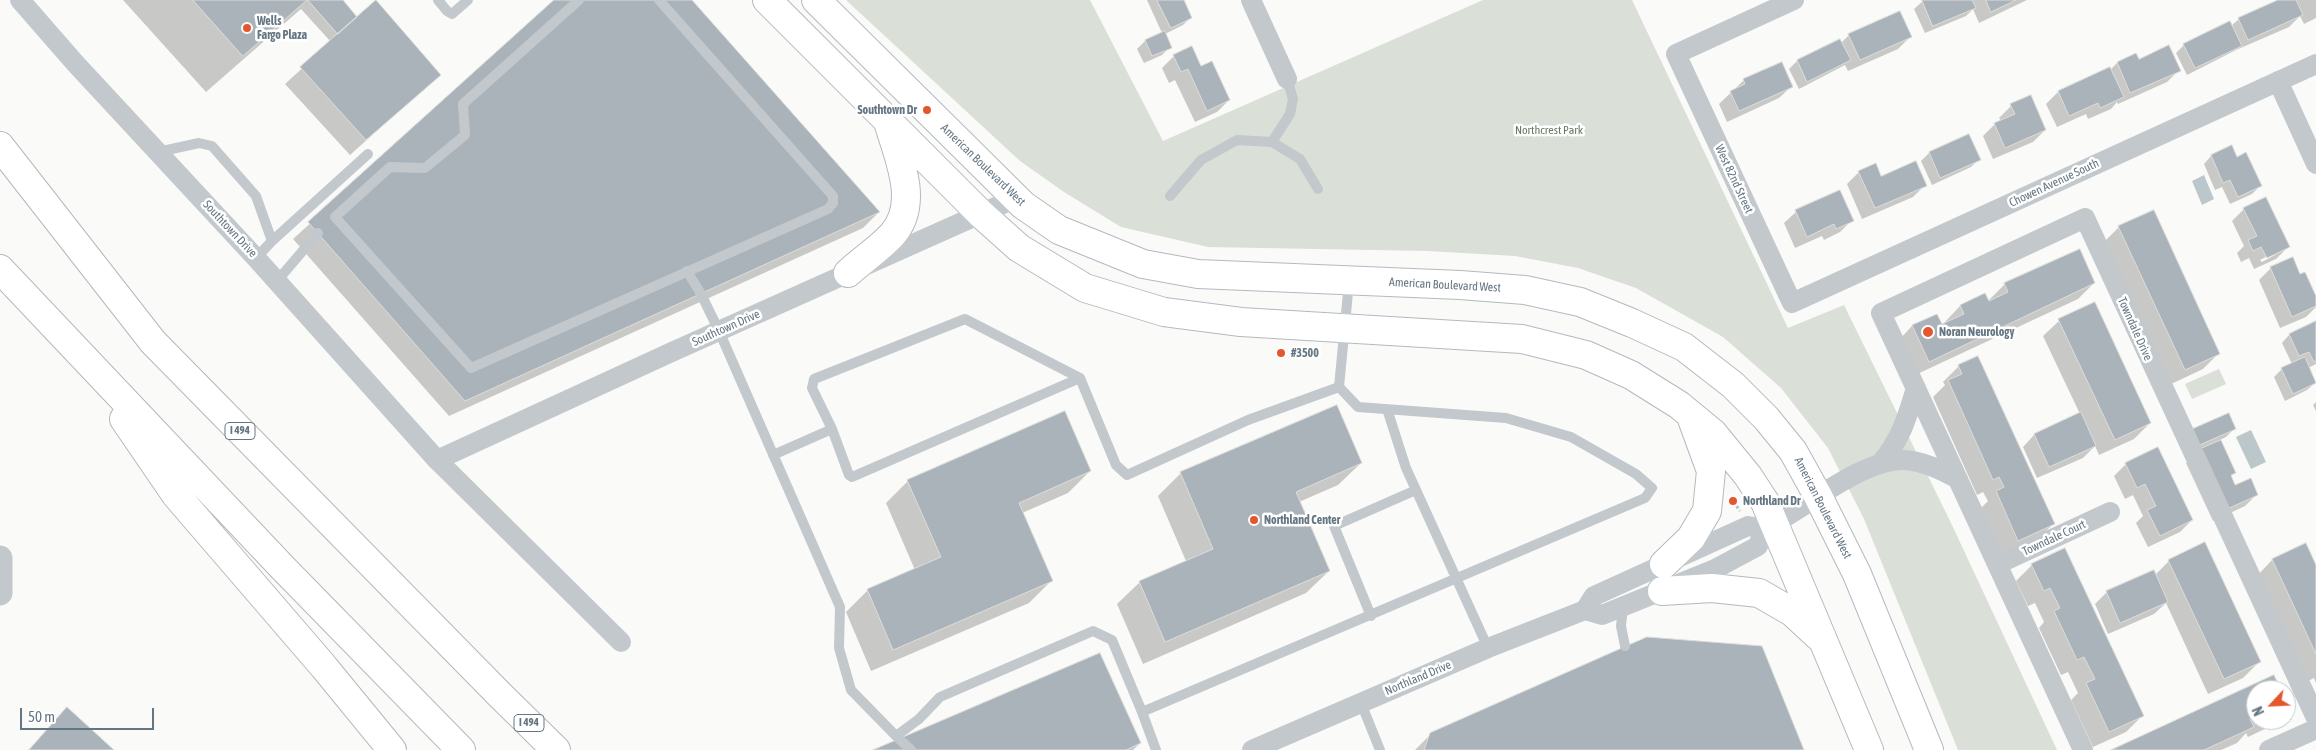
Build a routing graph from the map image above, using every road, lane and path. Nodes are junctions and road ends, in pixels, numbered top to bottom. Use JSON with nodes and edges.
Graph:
{"nodes":[{"id":1,"x":20,"y":0,"type":"edge"},
{"id":2,"x":438,"y":0,"type":"edge"},
{"id":3,"x":468,"y":0,"type":"edge"},
{"id":4,"x":579,"y":0,"type":"edge"},
{"id":5,"x":659,"y":0,"type":"edge"},
{"id":6,"x":767,"y":0,"type":"edge"},
{"id":7,"x":816,"y":0,"type":"edge"},
{"id":8,"x":1250,"y":0,"type":"edge"},
{"id":9,"x":1794,"y":0,"type":"edge"},
{"id":10,"x":2316,"y":64,"type":"edge"},
{"id":11,"x":1287,"y":79,"type":"joint"},
{"id":12,"x":2278,"y":81,"type":"junction"},
{"id":13,"x":888,"y":121,"type":"junction"},
{"id":14,"x":1272,"y":142,"type":"junction"},
{"id":15,"x":0,"y":146,"type":"edge"},
{"id":16,"x":158,"y":152,"type":"junction"},
{"id":17,"x":368,"y":154,"type":"dead end"},
{"id":18,"x":2316,"y":164,"type":"edge"},
{"id":19,"x":1318,"y":189,"type":"dead end"},
{"id":20,"x":1170,"y":196,"type":"dead end"},
{"id":21,"x":1016,"y":198,"type":"junction"},
{"id":22,"x":981,"y":214,"type":"junction"},
{"id":23,"x":318,"y":233,"type":"dead end"},
{"id":24,"x":272,"y":241,"type":"junction"},
{"id":25,"x":256,"y":258,"type":"junction"},
{"id":26,"x":0,"y":269,"type":"edge"},
{"id":27,"x":687,"y":271,"type":"junction"},
{"id":28,"x":848,"y":273,"type":"junction"},
{"id":29,"x":1349,"y":280,"type":"junction"},
{"id":30,"x":277,"y":281,"type":"junction"},
{"id":31,"x":1792,"y":304,"type":"joint"},
{"id":32,"x":1343,"y":328,"type":"junction"},
{"id":33,"x":719,"y":331,"type":"junction"},
{"id":34,"x":73,"y":344,"type":"junction"},
{"id":35,"x":1080,"y":378,"type":"junction"},
{"id":36,"x":1339,"y":387,"type":"junction"},
{"id":37,"x":1916,"y":388,"type":"junction"},
{"id":38,"x":1387,"y":409,"type":"junction"},
{"id":39,"x":1691,"y":415,"type":"junction"},
{"id":40,"x":832,"y":429,"type":"junction"},
{"id":41,"x":773,"y":454,"type":"junction"},
{"id":42,"x":438,"y":460,"type":"junction"},
{"id":43,"x":1880,"y":464,"type":"junction"},
{"id":44,"x":1958,"y":479,"type":"junction"},
{"id":45,"x":1416,"y":490,"type":"junction"},
{"id":46,"x":1818,"y":496,"type":"junction"},
{"id":47,"x":2110,"y":512,"type":"dead end"},
{"id":48,"x":1769,"y":527,"type":"junction"},
{"id":49,"x":0,"y":558,"type":"edge"},
{"id":50,"x":1664,"y":564,"type":"junction"},
{"id":51,"x":1998,"y":564,"type":"junction"},
{"id":52,"x":1458,"y":579,"type":"junction"},
{"id":53,"x":1662,"y":590,"type":"junction"},
{"id":54,"x":0,"y":593,"type":"edge"},
{"id":55,"x":1623,"y":606,"type":"junction"},
{"id":56,"x":1585,"y":610,"type":"junction"},
{"id":57,"x":1370,"y":616,"type":"junction"},
{"id":58,"x":621,"y":642,"type":"dead end"},
{"id":59,"x":1824,"y":643,"type":"junction"},
{"id":60,"x":1625,"y":646,"type":"dead end"},
{"id":61,"x":1488,"y":648,"type":"junction"},
{"id":62,"x":501,"y":696,"type":"junction"},
{"id":63,"x":1361,"y":703,"type":"junction"},
{"id":64,"x":1142,"y":712,"type":"junction"},
{"id":65,"x":2316,"y":718,"type":"edge"},
{"id":66,"x":2316,"y":729,"type":"edge"},
{"id":67,"x":896,"y":736,"type":"junction"},
{"id":68,"x":392,"y":750,"type":"edge"},
{"id":69,"x":461,"y":750,"type":"edge"},
{"id":70,"x":556,"y":750,"type":"edge"},
{"id":71,"x":571,"y":750,"type":"edge"},
{"id":72,"x":911,"y":750,"type":"edge"},
{"id":73,"x":1156,"y":750,"type":"edge"},
{"id":74,"x":1252,"y":750,"type":"edge"},
{"id":75,"x":1380,"y":750,"type":"edge"},
{"id":76,"x":1869,"y":750,"type":"edge"},
{"id":77,"x":1929,"y":750,"type":"edge"},
{"id":78,"x":2083,"y":750,"type":"edge"},
{"id":79,"x":2268,"y":750,"type":"edge"}],
"edges":[{"from":1,"to":16,"type":"street","name":"Southtown Drive"},
{"from":2,"to":3,"type":"lane"},
{"from":4,"to":27,"type":"lane"},
{"from":5,"to":27,"type":"lane"},
{"from":6,"to":13,"type":"main road"},
{"from":7,"to":21,"type":"main road","name":"American Boulevard West"},
{"from":8,"to":11,"type":"street"},
{"from":9,"to":31,"type":"street","name":"West 82nd Street"},
{"from":10,"to":12,"type":"street","name":"Chowen Avenue South"},
{"from":11,"to":14,"type":"lane"},
{"from":12,"to":18,"type":"street"},
{"from":12,"to":31,"type":"street","name":"Chowen Avenue South"},
{"from":13,"to":22,"type":"main road"},
{"from":13,"to":28,"type":"main road"},
{"from":14,"to":19,"type":"lane"},
{"from":14,"to":20,"type":"lane"},
{"from":15,"to":62,"type":"main road","number":"I 494"},
{"from":16,"to":24,"type":"lane"},
{"from":16,"to":25,"type":"street","name":"Southtown Drive"},
{"from":17,"to":24,"type":"lane"},
{"from":21,"to":22,"type":"street","name":"Southtown Drive"},
{"from":21,"to":29,"type":"main road","name":"American Boulevard West"},
{"from":22,"to":28,"type":"street","name":"Southtown Drive"},
{"from":22,"to":32,"type":"main road"},
{"from":23,"to":30,"type":"lane"},
{"from":24,"to":25,"type":"lane"},
{"from":25,"to":30,"type":"street","name":"Southtown Drive"},
{"from":26,"to":34,"type":"main road"},
{"from":27,"to":33,"type":"lane"},
{"from":28,"to":33,"type":"street","name":"Southtown Drive"},
{"from":29,"to":32,"type":"lane"},
{"from":29,"to":46,"type":"main road","name":"American Boulevard West"},
{"from":30,"to":42,"type":"street","name":"Southtown Drive"},
{"from":32,"to":36,"type":"lane"},
{"from":32,"to":39,"type":"main road"},
{"from":33,"to":41,"type":"lane"},
{"from":33,"to":42,"type":"street","name":"Southtown Drive"},
{"from":34,"to":68,"type":"main road"},
{"from":34,"to":69,"type":"main road"},
{"from":35,"to":36,"type":"lane"},
{"from":35,"to":40,"type":"lane"},
{"from":35,"to":40,"type":"lane"},
{"from":36,"to":38,"type":"lane"},
{"from":37,"to":43,"type":"street"},
{"from":37,"to":44,"type":"street","name":"Towndale Drive"},
{"from":37,"to":65,"type":"street","name":"Towndale Drive"},
{"from":38,"to":45,"type":"lane"},
{"from":38,"to":52,"type":"lane"},
{"from":39,"to":48,"type":"main road"},
{"from":39,"to":50,"type":"main road"},
{"from":40,"to":41,"type":"lane"},
{"from":41,"to":67,"type":"lane"},
{"from":42,"to":58,"type":"street","name":"Southtown Drive"},
{"from":43,"to":44,"type":"street"},
{"from":43,"to":46,"type":"street"},
{"from":44,"to":51,"type":"street","name":"Towndale Drive"},
{"from":45,"to":52,"type":"lane"},
{"from":45,"to":57,"type":"lane"},
{"from":46,"to":48,"type":"street","name":"Northland Drive"},
{"from":46,"to":77,"type":"main road","name":"American Boulevard West"},
{"from":47,"to":51,"type":"street","name":"Towndale Court"},
{"from":48,"to":50,"type":"street","name":"Northland Drive"},
{"from":48,"to":53,"type":"street","name":"Northland Drive"},
{"from":48,"to":59,"type":"main road"},
{"from":49,"to":54,"type":"street"},
{"from":50,"to":56,"type":"street","name":"Northland Drive"},
{"from":51,"to":78,"type":"street","name":"Towndale Drive"},
{"from":52,"to":57,"type":"lane"},
{"from":52,"to":61,"type":"lane"},
{"from":53,"to":55,"type":"street","name":"Northland Drive"},
{"from":53,"to":59,"type":"main road"},
{"from":55,"to":56,"type":"street","name":"Northland Drive"},
{"from":55,"to":60,"type":"lane"},
{"from":56,"to":61,"type":"street","name":"Northland Drive"},
{"from":57,"to":64,"type":"lane"},
{"from":59,"to":76,"type":"main road"},
{"from":61,"to":63,"type":"street","name":"Northland Drive"},
{"from":62,"to":70,"type":"main road","number":"I 494"},
{"from":62,"to":71,"type":"main road"},
{"from":63,"to":74,"type":"street","name":"Northland Drive"},
{"from":63,"to":75,"type":"lane"},
{"from":64,"to":67,"type":"lane"},
{"from":64,"to":73,"type":"lane"},
{"from":66,"to":79,"type":"street"},
{"from":67,"to":72,"type":"lane"}]}
